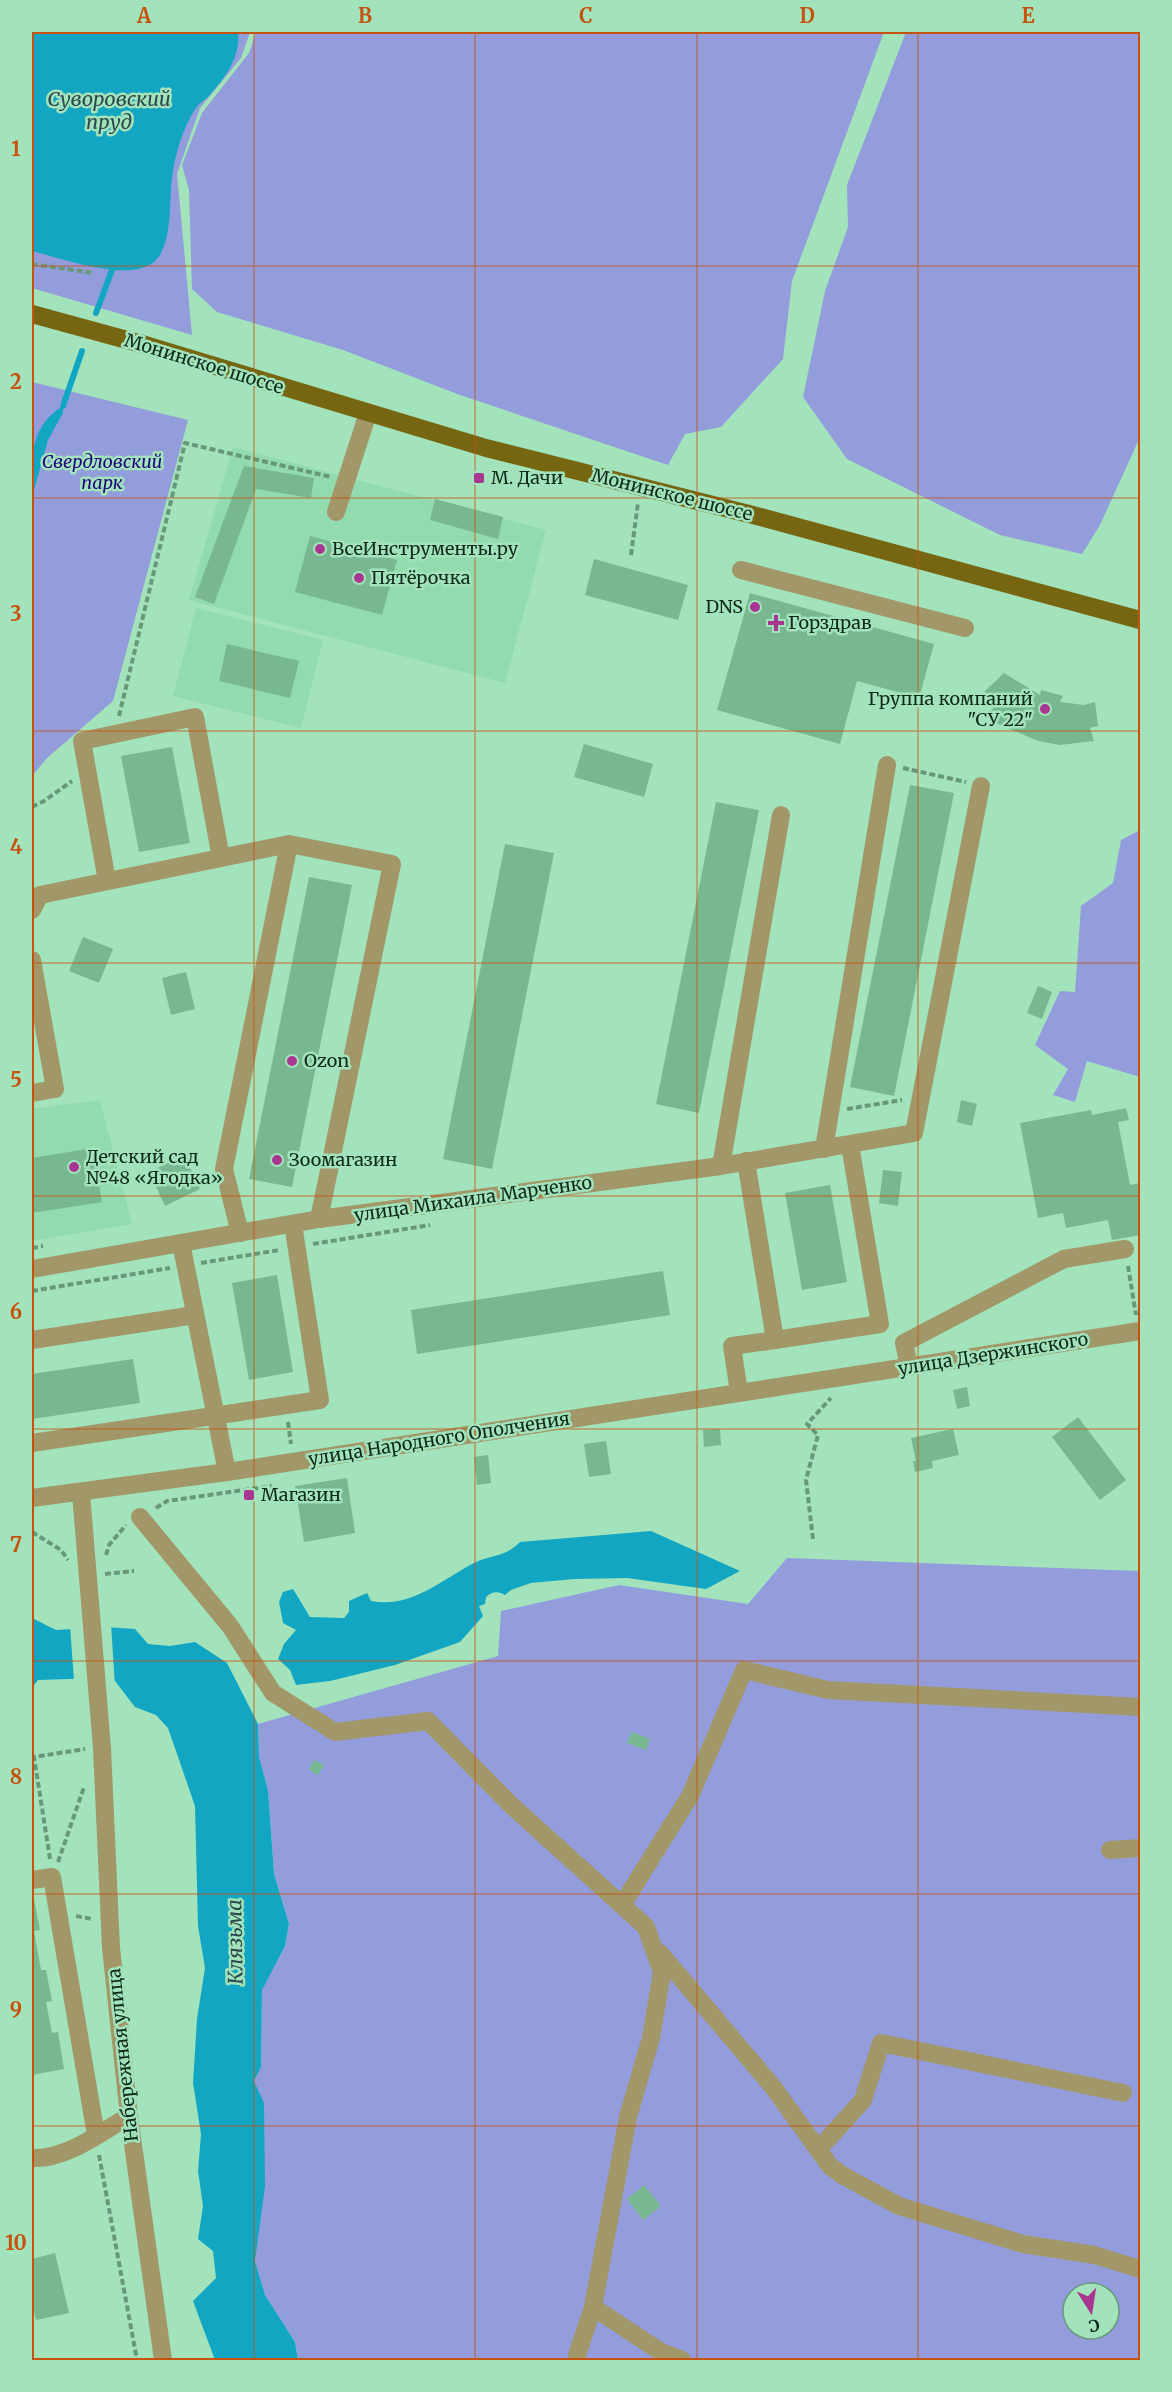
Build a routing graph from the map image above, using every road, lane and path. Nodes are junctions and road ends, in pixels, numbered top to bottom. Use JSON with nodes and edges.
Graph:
{"nodes":[{"id":1,"x":32,"y":264,"type":"edge"},
{"id":2,"x":94,"y":273,"type":"dead end"},
{"id":3,"x":32,"y":314,"type":"edge"},
{"id":4,"x":368,"y":413,"type":"junction"},
{"id":5,"x":346,"y":481,"type":"junction"},
{"id":6,"x":640,"y":487,"type":"junction"},
{"id":7,"x":336,"y":512,"type":"dead end"},
{"id":8,"x":631,"y":555,"type":"dead end"},
{"id":9,"x":741,"y":570,"type":"dead end"},
{"id":10,"x":1140,"y":620,"type":"edge"},
{"id":11,"x":965,"y":628,"type":"dead end"},
{"id":12,"x":114,"y":735,"type":"junction"},
{"id":13,"x":86,"y":764,"type":"junction"},
{"id":14,"x":887,"y":765,"type":"joint"},
{"id":15,"x":981,"y":786,"type":"joint"},
{"id":16,"x":32,"y":807,"type":"edge"},
{"id":17,"x":781,"y":815,"type":"dead end"},
{"id":18,"x":288,"y":844,"type":"junction"},
{"id":19,"x":221,"y":858,"type":"junction"},
{"id":20,"x":107,"y":881,"type":"junction"},
{"id":21,"x":32,"y":910,"type":"edge"},
{"id":22,"x":32,"y":960,"type":"edge"},
{"id":23,"x":32,"y":1093,"type":"edge"},
{"id":24,"x":919,"y":1097,"type":"junction"},
{"id":25,"x":829,"y":1112,"type":"junction"},
{"id":26,"x":850,"y":1145,"type":"junction"},
{"id":27,"x":824,"y":1149,"type":"junction"},
{"id":28,"x":746,"y":1161,"type":"junction"},
{"id":29,"x":721,"y":1166,"type":"junction"},
{"id":30,"x":319,"y":1220,"type":"junction"},
{"id":31,"x":293,"y":1224,"type":"junction"},
{"id":32,"x":436,"y":1224,"type":"dead end"},
{"id":33,"x":240,"y":1233,"type":"junction"},
{"id":34,"x":181,"y":1243,"type":"junction"},
{"id":35,"x":297,"y":1247,"type":"junction"},
{"id":36,"x":1125,"y":1249,"type":"joint"},
{"id":37,"x":186,"y":1266,"type":"junction"},
{"id":38,"x":32,"y":1269,"type":"edge"},
{"id":39,"x":32,"y":1291,"type":"edge"},
{"id":40,"x":195,"y":1315,"type":"junction"},
{"id":41,"x":1138,"y":1325,"type":"edge"},
{"id":42,"x":32,"y":1340,"type":"edge"},
{"id":43,"x":775,"y":1340,"type":"junction"},
{"id":44,"x":909,"y":1366,"type":"junction"},
{"id":45,"x":842,"y":1383,"type":"junction"},
{"id":46,"x":739,"y":1392,"type":"junction"},
{"id":47,"x":285,"y":1406,"type":"junction"},
{"id":48,"x":216,"y":1416,"type":"junction"},
{"id":49,"x":32,"y":1443,"type":"edge"},
{"id":50,"x":292,"y":1449,"type":"dead end"},
{"id":51,"x":227,"y":1472,"type":"junction"},
{"id":52,"x":283,"y":1484,"type":"dead end"},
{"id":53,"x":81,"y":1493,"type":"junction"},
{"id":54,"x":32,"y":1498,"type":"edge"},
{"id":55,"x":140,"y":1517,"type":"junction"},
{"id":56,"x":32,"y":1532,"type":"edge"},
{"id":57,"x":813,"y":1539,"type":"dead end"},
{"id":58,"x":104,"y":1560,"type":"dead end"},
{"id":59,"x":70,"y":1567,"type":"dead end"},
{"id":60,"x":95,"y":1571,"type":"junction"},
{"id":61,"x":134,"y":1571,"type":"dead end"},
{"id":62,"x":1140,"y":1707,"type":"edge"},
{"id":63,"x":96,"y":1753,"type":"junction"},
{"id":64,"x":87,"y":1779,"type":"dead end"},
{"id":65,"x":1140,"y":1848,"type":"edge"},
{"id":66,"x":1110,"y":1850,"type":"dead end"},
{"id":67,"x":52,"y":1877,"type":"junction"},
{"id":68,"x":32,"y":1880,"type":"edge"},
{"id":69,"x":622,"y":1905,"type":"junction"},
{"id":70,"x":58,"y":1913,"type":"junction"},
{"id":71,"x":97,"y":1920,"type":"dead end"},
{"id":72,"x":652,"y":1945,"type":"junction"},
{"id":73,"x":1123,"y":2093,"type":"dead end"},
{"id":74,"x":129,"y":2116,"type":"junction"},
{"id":75,"x":96,"y":2135,"type":"junction"},
{"id":76,"x":818,"y":2150,"type":"junction"},
{"id":77,"x":32,"y":2158,"type":"edge"},
{"id":78,"x":1140,"y":2269,"type":"edge"},
{"id":79,"x":593,"y":2307,"type":"junction"},
{"id":80,"x":137,"y":2361,"type":"edge"},
{"id":81,"x":164,"y":2361,"type":"edge"},
{"id":82,"x":578,"y":2361,"type":"edge"},
{"id":83,"x":682,"y":2361,"type":"edge"}],
"edges":[{"from":1,"to":2,"type":"path"},
{"from":3,"to":4,"type":"main road","name":"Монинское шоссе"},
{"from":4,"to":5,"type":"street"},
{"from":4,"to":6,"type":"main road","name":"Монинское шоссе"},
{"from":5,"to":7,"type":"street"},
{"from":5,"to":12,"type":"path"},
{"from":6,"to":8,"type":"path"},
{"from":6,"to":10,"type":"main road","name":"Монинское шоссе"},
{"from":9,"to":11,"type":"street"},
{"from":12,"to":13,"type":"street"},
{"from":12,"to":19,"type":"street"},
{"from":13,"to":16,"type":"path"},
{"from":13,"to":20,"type":"street"},
{"from":14,"to":15,"type":"path"},
{"from":14,"to":25,"type":"street"},
{"from":15,"to":24,"type":"street"},
{"from":17,"to":29,"type":"street"},
{"from":18,"to":19,"type":"street"},
{"from":18,"to":30,"type":"street"},
{"from":18,"to":33,"type":"street"},
{"from":19,"to":20,"type":"street"},
{"from":20,"to":21,"type":"street"},
{"from":22,"to":23,"type":"street"},
{"from":24,"to":25,"type":"path"},
{"from":24,"to":26,"type":"street","name":"улица Михаила Марченко"},
{"from":25,"to":27,"type":"street"},
{"from":26,"to":27,"type":"street","name":"улица Михаила Марченко"},
{"from":26,"to":43,"type":"street"},
{"from":27,"to":28,"type":"street","name":"улица Михаила Марченко"},
{"from":28,"to":29,"type":"street","name":"улица Михаила Марченко"},
{"from":28,"to":43,"type":"street"},
{"from":29,"to":30,"type":"street","name":"улица Михаила Марченко"},
{"from":30,"to":31,"type":"street","name":"улица Михаила Марченко"},
{"from":31,"to":33,"type":"street","name":"улица Михаила Марченко"},
{"from":31,"to":35,"type":"street"},
{"from":32,"to":35,"type":"path"},
{"from":33,"to":34,"type":"street","name":"улица Михаила Марченко"},
{"from":34,"to":37,"type":"street"},
{"from":34,"to":38,"type":"street","name":"улица Михаила Марченко"},
{"from":35,"to":37,"type":"path"},
{"from":35,"to":47,"type":"street"},
{"from":36,"to":41,"type":"path"},
{"from":36,"to":44,"type":"street"},
{"from":37,"to":39,"type":"path"},
{"from":37,"to":40,"type":"street"},
{"from":40,"to":42,"type":"street"},
{"from":40,"to":48,"type":"street"},
{"from":41,"to":44,"type":"street","name":"улица Дзержинского"},
{"from":43,"to":46,"type":"street"},
{"from":44,"to":45,"type":"street","name":"улица Дзержинского"},
{"from":45,"to":46,"type":"street","name":"улица Народного Ополчения"},
{"from":45,"to":57,"type":"path"},
{"from":46,"to":51,"type":"street","name":"улица Народного Ополчения"},
{"from":47,"to":48,"type":"street"},
{"from":47,"to":50,"type":"path"},
{"from":48,"to":49,"type":"street"},
{"from":48,"to":51,"type":"street"},
{"from":51,"to":53,"type":"street","name":"улица Народного Ополчения"},
{"from":52,"to":55,"type":"path"},
{"from":53,"to":54,"type":"street","name":"улица Народного Ополчения"},
{"from":53,"to":60,"type":"street","name":"Набережная улица"},
{"from":55,"to":58,"type":"path"},
{"from":55,"to":69,"type":"street"},
{"from":56,"to":59,"type":"path"},
{"from":60,"to":61,"type":"path"},
{"from":60,"to":63,"type":"street","name":"Набережная улица"},
{"from":62,"to":69,"type":"street"},
{"from":63,"to":67,"type":"path"},
{"from":63,"to":74,"type":"street","name":"Набережная улица"},
{"from":64,"to":67,"type":"path"},
{"from":65,"to":66,"type":"street"},
{"from":67,"to":68,"type":"street"},
{"from":67,"to":70,"type":"street"},
{"from":69,"to":72,"type":"street"},
{"from":70,"to":71,"type":"path"},
{"from":70,"to":75,"type":"street"},
{"from":72,"to":76,"type":"street"},
{"from":72,"to":79,"type":"street"},
{"from":73,"to":76,"type":"street"},
{"from":74,"to":75,"type":"street"},
{"from":74,"to":81,"type":"street","name":"Набережная улица"},
{"from":75,"to":77,"type":"street"},
{"from":75,"to":80,"type":"path"},
{"from":76,"to":78,"type":"street"},
{"from":79,"to":82,"type":"street"},
{"from":79,"to":83,"type":"street"}]}
